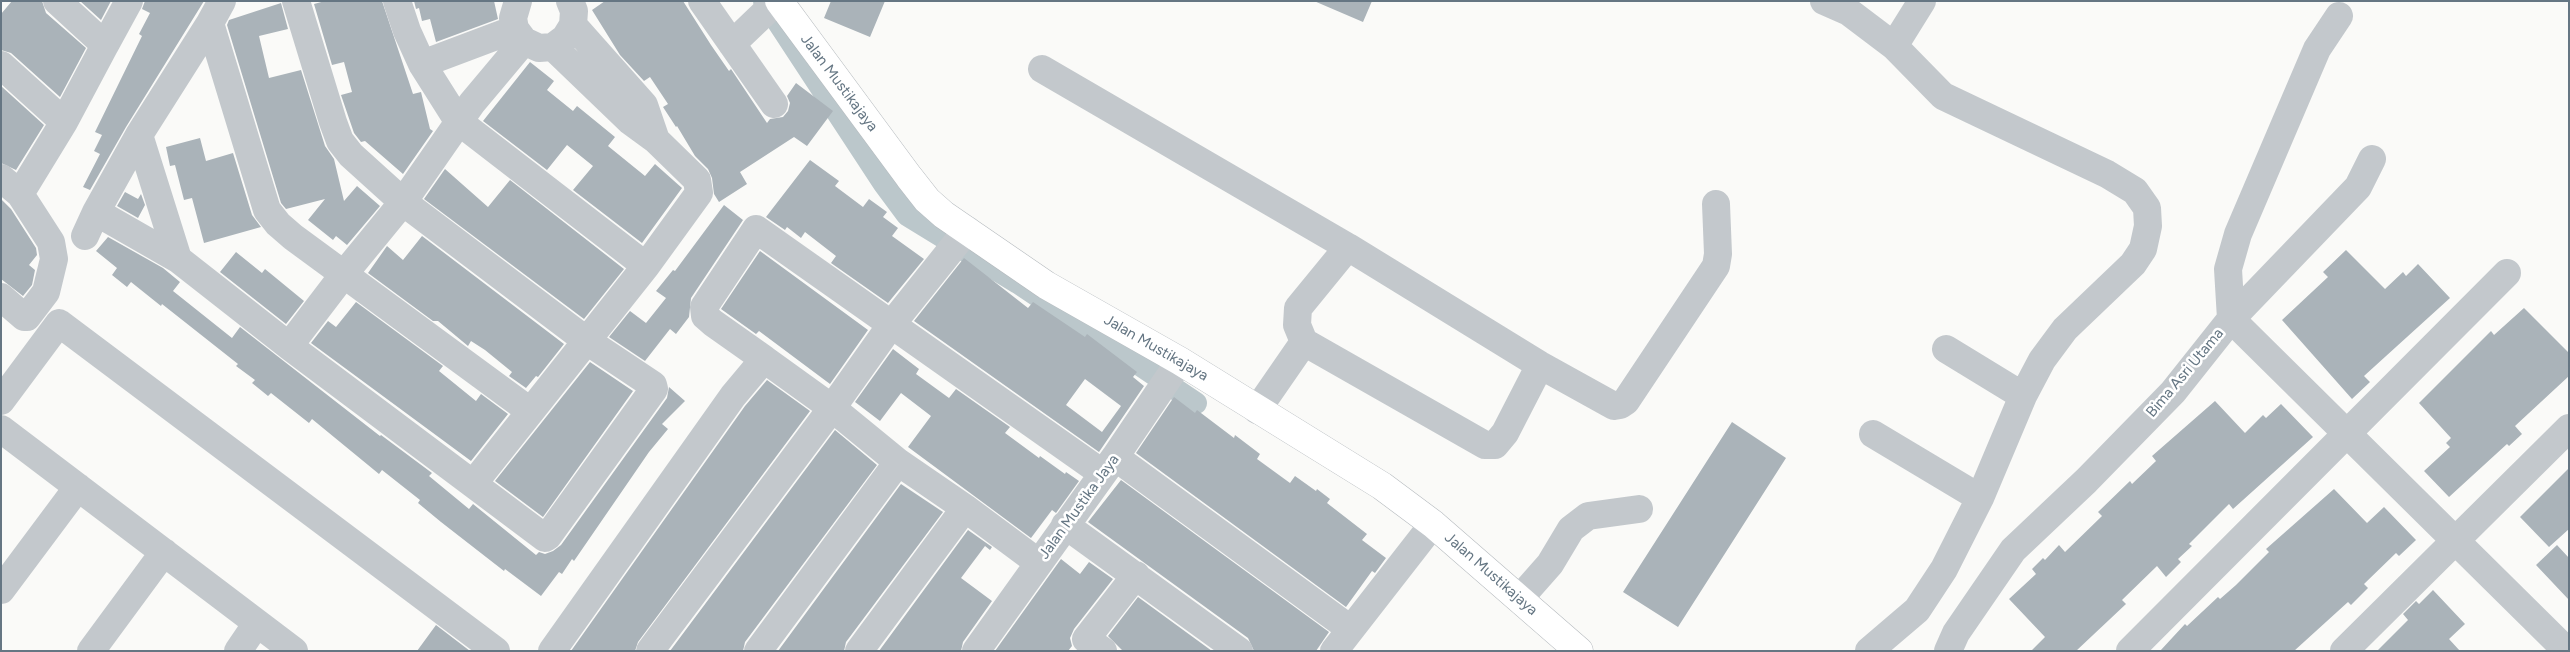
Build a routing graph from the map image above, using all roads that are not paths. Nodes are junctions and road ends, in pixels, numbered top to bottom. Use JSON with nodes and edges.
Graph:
{"nodes":[{"id":1,"x":57,"y":1,"type":"edge"},
{"id":2,"x":129,"y":1,"type":"edge"},
{"id":3,"x":296,"y":1,"type":"edge"},
{"id":4,"x":398,"y":1,"type":"edge"},
{"id":5,"x":702,"y":1,"type":"edge"},
{"id":6,"x":1824,"y":1,"type":"edge"},
{"id":7,"x":1922,"y":1,"type":"edge"},
{"id":8,"x":781,"y":2,"type":"edge"},
{"id":9,"x":216,"y":12,"type":"edge"},
{"id":10,"x":572,"y":13,"type":"edge"},
{"id":11,"x":2339,"y":16,"type":"dead end"},
{"id":12,"x":515,"y":18,"type":"edge"},
{"id":13,"x":732,"y":44,"type":"junction"},
{"id":14,"x":105,"y":45,"type":"junction"},
{"id":15,"x":1894,"y":46,"type":"junction"},
{"id":16,"x":553,"y":47,"type":"junction"},
{"id":17,"x":422,"y":64,"type":"junction"},
{"id":18,"x":1,"y":65,"type":"edge"},
{"id":19,"x":1042,"y":69,"type":"dead end"},
{"id":20,"x":774,"y":104,"type":"dead end"},
{"id":21,"x":458,"y":121,"type":"junction"},
{"id":22,"x":64,"y":122,"type":"junction"},
{"id":23,"x":139,"y":135,"type":"junction"},
{"id":24,"x":656,"y":140,"type":"junction"},
{"id":25,"x":2372,"y":159,"type":"dead end"},
{"id":26,"x":11,"y":186,"type":"edge"},
{"id":27,"x":404,"y":202,"type":"junction"},
{"id":28,"x":1716,"y":204,"type":"dead end"},
{"id":29,"x":967,"y":230,"type":"junction"},
{"id":30,"x":1348,"y":247,"type":"junction"},
{"id":31,"x":178,"y":259,"type":"junction"},
{"id":32,"x":646,"y":266,"type":"junction"},
{"id":33,"x":2506,"y":273,"type":"dead end"},
{"id":34,"x":344,"y":274,"type":"junction"},
{"id":35,"x":1,"y":297,"type":"edge"},
{"id":36,"x":2231,"y":319,"type":"junction"},
{"id":37,"x":891,"y":324,"type":"junction"},
{"id":38,"x":587,"y":341,"type":"junction"},
{"id":39,"x":1304,"y":342,"type":"junction"},
{"id":40,"x":289,"y":346,"type":"junction"},
{"id":41,"x":1946,"y":349,"type":"dead end"},
{"id":42,"x":764,"y":359,"type":"junction"},
{"id":43,"x":1180,"y":361,"type":"junction"},
{"id":44,"x":1540,"y":365,"type":"junction"},
{"id":45,"x":2023,"y":396,"type":"junction"},
{"id":46,"x":1,"y":401,"type":"edge"},
{"id":47,"x":832,"y":408,"type":"junction"},
{"id":48,"x":1257,"y":410,"type":"junction"},
{"id":49,"x":530,"y":411,"type":"junction"},
{"id":50,"x":2569,"y":428,"type":"edge"},
{"id":51,"x":1,"y":429,"type":"edge"},
{"id":52,"x":1873,"y":434,"type":"dead end"},
{"id":53,"x":2348,"y":435,"type":"junction"},
{"id":54,"x":898,"y":462,"type":"junction"},
{"id":55,"x":1108,"y":465,"type":"junction"},
{"id":56,"x":473,"y":484,"type":"junction"},
{"id":57,"x":78,"y":487,"type":"junction"},
{"id":58,"x":1980,"y":498,"type":"junction"},
{"id":59,"x":965,"y":508,"type":"junction"},
{"id":60,"x":1639,"y":509,"type":"dead end"},
{"id":61,"x":1433,"y":524,"type":"junction"},
{"id":62,"x":1066,"y":525,"type":"junction"},
{"id":63,"x":2456,"y":541,"type":"junction"},
{"id":64,"x":164,"y":552,"type":"junction"},
{"id":65,"x":1038,"y":563,"type":"junction"},
{"id":66,"x":1136,"y":576,"type":"junction"},
{"id":67,"x":1,"y":590,"type":"edge"},
{"id":68,"x":1520,"y":598,"type":"junction"},
{"id":69,"x":258,"y":623,"type":"junction"},
{"id":70,"x":1349,"y":628,"type":"junction"},
{"id":71,"x":1089,"y":647,"type":"edge"},
{"id":72,"x":2564,"y":648,"type":"edge"},
{"id":73,"x":92,"y":651,"type":"edge"},
{"id":74,"x":238,"y":651,"type":"edge"},
{"id":75,"x":294,"y":651,"type":"edge"},
{"id":76,"x":496,"y":651,"type":"edge"},
{"id":77,"x":552,"y":651,"type":"edge"},
{"id":78,"x":650,"y":651,"type":"edge"},
{"id":79,"x":758,"y":651,"type":"edge"},
{"id":80,"x":860,"y":651,"type":"edge"},
{"id":81,"x":976,"y":651,"type":"edge"},
{"id":82,"x":1239,"y":651,"type":"edge"},
{"id":83,"x":1334,"y":651,"type":"edge"},
{"id":84,"x":1579,"y":651,"type":"edge"},
{"id":85,"x":1870,"y":651,"type":"edge"},
{"id":86,"x":1948,"y":651,"type":"edge"},
{"id":87,"x":2130,"y":651,"type":"edge"},
{"id":88,"x":2344,"y":651,"type":"edge"}],
"edges":[{"from":1,"to":14,"type":"street"},
{"from":2,"to":14,"type":"street"},
{"from":3,"to":27,"type":"street"},
{"from":4,"to":17,"type":"street"},
{"from":5,"to":13,"type":"street"},
{"from":6,"to":15,"type":"street"},
{"from":7,"to":15,"type":"street"},
{"from":8,"to":13,"type":"street"},
{"from":8,"to":29,"type":"main road","name":"Jalan Mustikajaya"},
{"from":9,"to":23,"type":"street"},
{"from":9,"to":34,"type":"street"},
{"from":10,"to":16,"type":"street"},
{"from":10,"to":24,"type":"street"},
{"from":11,"to":36,"type":"street","name":"Bima Asri Utama"},
{"from":12,"to":16,"type":"street"},
{"from":12,"to":17,"type":"street"},
{"from":12,"to":21,"type":"street"},
{"from":13,"to":20,"type":"street"},
{"from":14,"to":22,"type":"street"},
{"from":15,"to":45,"type":"street"},
{"from":16,"to":24,"type":"street"},
{"from":17,"to":21,"type":"street"},
{"from":18,"to":22,"type":"street"},
{"from":19,"to":30,"type":"street"},
{"from":21,"to":27,"type":"street"},
{"from":21,"to":32,"type":"street"},
{"from":22,"to":26,"type":"street"},
{"from":23,"to":31,"type":"street"},
{"from":23,"to":31,"type":"street"},
{"from":24,"to":32,"type":"street"},
{"from":25,"to":36,"type":"street"},
{"from":26,"to":35,"type":"street"},
{"from":27,"to":34,"type":"street"},
{"from":27,"to":38,"type":"street"},
{"from":28,"to":44,"type":"street"},
{"from":29,"to":37,"type":"street"},
{"from":29,"to":43,"type":"main road","name":"Jalan Mustikajaya"},
{"from":30,"to":39,"type":"street"},
{"from":30,"to":44,"type":"street"},
{"from":31,"to":40,"type":"street"},
{"from":32,"to":38,"type":"street"},
{"from":33,"to":53,"type":"street"},
{"from":34,"to":40,"type":"street"},
{"from":34,"to":49,"type":"street"},
{"from":36,"to":53,"type":"street"},
{"from":36,"to":86,"type":"street","name":"Bima Asri Utama"},
{"from":37,"to":42,"type":"street"},
{"from":37,"to":47,"type":"street"},
{"from":37,"to":55,"type":"street"},
{"from":38,"to":49,"type":"street"},
{"from":38,"to":56,"type":"street"},
{"from":39,"to":44,"type":"street"},
{"from":39,"to":48,"type":"street"},
{"from":40,"to":56,"type":"street"},
{"from":41,"to":45,"type":"street"},
{"from":42,"to":47,"type":"street"},
{"from":42,"to":77,"type":"street"},
{"from":43,"to":48,"type":"main road","name":"Jalan Mustikajaya"},
{"from":43,"to":55,"type":"street","name":"Jalan Mustika Jaya"},
{"from":45,"to":58,"type":"street"},
{"from":46,"to":76,"type":"street"},
{"from":47,"to":54,"type":"street"},
{"from":47,"to":78,"type":"street"},
{"from":48,"to":61,"type":"main road","name":"Jalan Mustikajaya"},
{"from":49,"to":56,"type":"street"},
{"from":50,"to":63,"type":"street"},
{"from":51,"to":57,"type":"street"},
{"from":52,"to":58,"type":"street"},
{"from":53,"to":63,"type":"street"},
{"from":53,"to":87,"type":"street"},
{"from":54,"to":59,"type":"street"},
{"from":54,"to":79,"type":"street"},
{"from":55,"to":62,"type":"street","name":"Jalan Mustika Jaya"},
{"from":55,"to":70,"type":"street"},
{"from":57,"to":64,"type":"street"},
{"from":57,"to":67,"type":"street"},
{"from":58,"to":85,"type":"street"},
{"from":59,"to":65,"type":"street"},
{"from":59,"to":80,"type":"street"},
{"from":60,"to":68,"type":"street"},
{"from":61,"to":68,"type":"main road","name":"Jalan Mustikajaya"},
{"from":61,"to":70,"type":"street"},
{"from":62,"to":65,"type":"street","name":"Jalan Mustika Jaya"},
{"from":62,"to":66,"type":"street"},
{"from":63,"to":72,"type":"street"},
{"from":63,"to":88,"type":"street"},
{"from":64,"to":69,"type":"street"},
{"from":64,"to":73,"type":"street"},
{"from":65,"to":81,"type":"street","name":"Jalan Mustika Jaya"},
{"from":66,"to":71,"type":"street"},
{"from":66,"to":82,"type":"street"},
{"from":68,"to":84,"type":"main road","name":"Jalan Mustikajaya"},
{"from":69,"to":74,"type":"street"},
{"from":69,"to":75,"type":"street"},
{"from":70,"to":83,"type":"street"}]}
